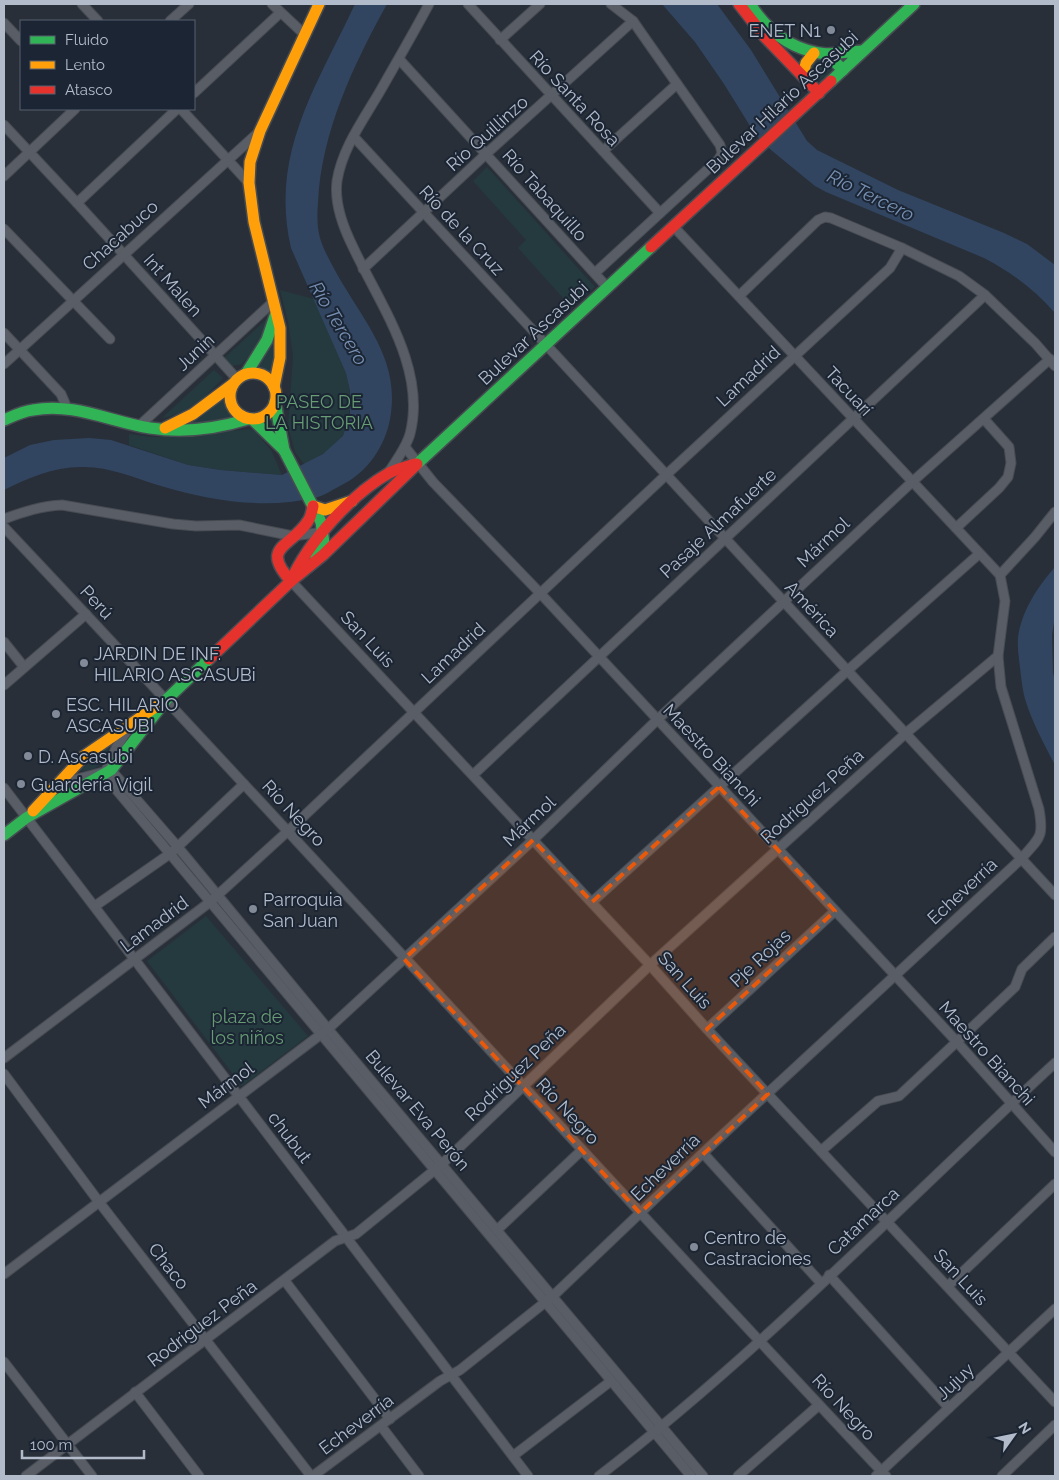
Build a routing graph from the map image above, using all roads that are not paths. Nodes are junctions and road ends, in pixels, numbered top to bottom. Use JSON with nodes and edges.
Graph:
{"nodes":[{"id":1,"x":83,"y":4,"type":"edge"},
{"id":2,"x":189,"y":4,"type":"edge"},
{"id":3,"x":272,"y":4,"type":"edge"},
{"id":4,"x":319,"y":4,"type":"edge"},
{"id":5,"x":429,"y":4,"type":"edge"},
{"id":6,"x":468,"y":4,"type":"edge"},
{"id":7,"x":540,"y":4,"type":"edge"},
{"id":8,"x":611,"y":4,"type":"edge"},
{"id":9,"x":739,"y":4,"type":"edge"},
{"id":10,"x":750,"y":4,"type":"edge"},
{"id":11,"x":914,"y":4,"type":"edge"},
{"id":12,"x":280,"y":13,"type":"junction"},
{"id":13,"x":97,"y":20,"type":"edge"},
{"id":14,"x":171,"y":20,"type":"edge"},
{"id":15,"x":633,"y":21,"type":"junction"},
{"id":16,"x":4,"y":23,"type":"edge"},
{"id":17,"x":304,"y":34,"type":"junction"},
{"id":18,"x":500,"y":40,"type":"junction"},
{"id":19,"x":20,"y":41,"type":"edge"},
{"id":20,"x":862,"y":51,"type":"junction"},
{"id":21,"x":814,"y":53,"type":"junction"},
{"id":22,"x":827,"y":54,"type":"junction"},
{"id":23,"x":399,"y":59,"type":"junction"},
{"id":24,"x":842,"y":70,"type":"junction"},
{"id":25,"x":803,"y":75,"type":"junction"},
{"id":26,"x":677,"y":84,"type":"junction"},
{"id":27,"x":819,"y":92,"type":"junction"},
{"id":28,"x":195,"y":93,"type":"edge"},
{"id":29,"x":552,"y":96,"type":"junction"},
{"id":30,"x":74,"y":110,"type":"edge"},
{"id":31,"x":178,"y":110,"type":"edge"},
{"id":32,"x":180,"y":110,"type":"edge"},
{"id":33,"x":4,"y":126,"type":"edge"},
{"id":34,"x":260,"y":131,"type":"junction"},
{"id":35,"x":354,"y":137,"type":"junction"},
{"id":36,"x":602,"y":151,"type":"junction"},
{"id":37,"x":29,"y":152,"type":"junction"},
{"id":38,"x":486,"y":154,"type":"junction"},
{"id":39,"x":228,"y":159,"type":"junction"},
{"id":40,"x":4,"y":176,"type":"edge"},
{"id":41,"x":249,"y":183,"type":"junction"},
{"id":42,"x":77,"y":203,"type":"junction"},
{"id":43,"x":424,"y":212,"type":"junction"},
{"id":44,"x":660,"y":213,"type":"junction"},
{"id":45,"x":674,"y":227,"type":"junction"},
{"id":46,"x":4,"y":229,"type":"edge"},
{"id":47,"x":902,"y":248,"type":"junction"},
{"id":48,"x":123,"y":254,"type":"junction"},
{"id":49,"x":363,"y":269,"type":"junction"},
{"id":50,"x":595,"y":273,"type":"junction"},
{"id":51,"x":607,"y":287,"type":"junction"},
{"id":52,"x":984,"y":295,"type":"junction"},
{"id":53,"x":739,"y":296,"type":"junction"},
{"id":54,"x":72,"y":301,"type":"junction"},
{"id":55,"x":274,"y":307,"type":"junction"},
{"id":56,"x":4,"y":333,"type":"edge"},
{"id":57,"x":110,"y":339,"type":"dead end"},
{"id":58,"x":545,"y":345,"type":"junction"},
{"id":59,"x":19,"y":350,"type":"junction"},
{"id":60,"x":215,"y":356,"type":"junction"},
{"id":61,"x":794,"y":356,"type":"junction"},
{"id":62,"x":1053,"y":363,"type":"edge"},
{"id":63,"x":4,"y":364,"type":"edge"},
{"id":64,"x":239,"y":379,"type":"junction"},
{"id":65,"x":274,"y":387,"type":"junction"},
{"id":66,"x":275,"y":402,"type":"junction"},
{"id":67,"x":67,"y":408,"type":"junction"},
{"id":68,"x":250,"y":419,"type":"junction"},
{"id":69,"x":853,"y":419,"type":"junction"},
{"id":70,"x":984,"y":419,"type":"junction"},
{"id":71,"x":4,"y":420,"type":"edge"},
{"id":72,"x":139,"y":426,"type":"junction"},
{"id":73,"x":164,"y":429,"type":"junction"},
{"id":74,"x":405,"y":447,"type":"junction"},
{"id":75,"x":284,"y":450,"type":"junction"},
{"id":76,"x":417,"y":464,"type":"junction"},
{"id":77,"x":387,"y":475,"type":"junction"},
{"id":78,"x":666,"y":475,"type":"junction"},
{"id":79,"x":912,"y":482,"type":"junction"},
{"id":80,"x":356,"y":499,"type":"junction"},
{"id":81,"x":313,"y":506,"type":"junction"},
{"id":82,"x":1055,"y":512,"type":"edge"},
{"id":83,"x":4,"y":519,"type":"edge"},
{"id":84,"x":4,"y":527,"type":"edge"},
{"id":85,"x":956,"y":528,"type":"junction"},
{"id":86,"x":323,"y":532,"type":"junction"},
{"id":87,"x":293,"y":536,"type":"junction"},
{"id":88,"x":725,"y":538,"type":"junction"},
{"id":89,"x":979,"y":554,"type":"junction"},
{"id":90,"x":307,"y":569,"type":"junction"},
{"id":91,"x":1000,"y":575,"type":"junction"},
{"id":92,"x":290,"y":581,"type":"junction"},
{"id":93,"x":540,"y":594,"type":"junction"},
{"id":94,"x":783,"y":602,"type":"junction"},
{"id":95,"x":86,"y":614,"type":"junction"},
{"id":96,"x":4,"y":642,"type":"edge"},
{"id":97,"x":998,"y":656,"type":"junction"},
{"id":98,"x":599,"y":657,"type":"junction"},
{"id":99,"x":24,"y":668,"type":"junction"},
{"id":100,"x":847,"y":671,"type":"junction"},
{"id":101,"x":4,"y":684,"type":"edge"},
{"id":102,"x":166,"y":700,"type":"junction"},
{"id":103,"x":414,"y":711,"type":"junction"},
{"id":104,"x":658,"y":720,"type":"junction"},
{"id":105,"x":133,"y":721,"type":"junction"},
{"id":106,"x":905,"y":734,"type":"junction"},
{"id":107,"x":107,"y":772,"type":"junction"},
{"id":108,"x":473,"y":775,"type":"junction"},
{"id":109,"x":244,"y":784,"type":"junction"},
{"id":110,"x":720,"y":787,"type":"junction"},
{"id":111,"x":4,"y":788,"type":"edge"},
{"id":112,"x":52,"y":790,"type":"junction"},
{"id":113,"x":26,"y":818,"type":"junction"},
{"id":114,"x":288,"y":830,"type":"junction"},
{"id":115,"x":4,"y":835,"type":"edge"},
{"id":116,"x":533,"y":840,"type":"junction"},
{"id":117,"x":174,"y":849,"type":"junction"},
{"id":118,"x":778,"y":849,"type":"junction"},
{"id":119,"x":1021,"y":858,"type":"junction"},
{"id":120,"x":1055,"y":895,"type":"edge"},
{"id":121,"x":213,"y":899,"type":"junction"},
{"id":122,"x":592,"y":902,"type":"junction"},
{"id":123,"x":95,"y":906,"type":"junction"},
{"id":124,"x":835,"y":911,"type":"junction"},
{"id":125,"x":1055,"y":937,"type":"edge"},
{"id":126,"x":135,"y":959,"type":"junction"},
{"id":127,"x":404,"y":959,"type":"junction"},
{"id":128,"x":650,"y":965,"type":"junction"},
{"id":129,"x":895,"y":976,"type":"junction"},
{"id":130,"x":707,"y":1029,"type":"junction"},
{"id":131,"x":324,"y":1032,"type":"junction"},
{"id":132,"x":957,"y":1042,"type":"junction"},
{"id":133,"x":4,"y":1058,"type":"edge"},
{"id":134,"x":1055,"y":1063,"type":"edge"},
{"id":135,"x":4,"y":1074,"type":"edge"},
{"id":136,"x":523,"y":1086,"type":"junction"},
{"id":137,"x":768,"y":1094,"type":"junction"},
{"id":138,"x":238,"y":1096,"type":"junction"},
{"id":139,"x":1011,"y":1104,"type":"junction"},
{"id":140,"x":582,"y":1150,"type":"junction"},
{"id":141,"x":821,"y":1151,"type":"junction"},
{"id":142,"x":1055,"y":1152,"type":"edge"},
{"id":143,"x":703,"y":1153,"type":"junction"},
{"id":144,"x":439,"y":1167,"type":"junction"},
{"id":145,"x":1055,"y":1184,"type":"edge"},
{"id":146,"x":99,"y":1202,"type":"junction"},
{"id":147,"x":640,"y":1213,"type":"junction"},
{"id":148,"x":887,"y":1221,"type":"junction"},
{"id":149,"x":497,"y":1230,"type":"junction"},
{"id":150,"x":346,"y":1238,"type":"junction"},
{"id":151,"x":4,"y":1274,"type":"edge"},
{"id":152,"x":829,"y":1276,"type":"junction"},
{"id":153,"x":285,"y":1281,"type":"junction"},
{"id":154,"x":821,"y":1283,"type":"junction"},
{"id":155,"x":948,"y":1286,"type":"junction"},
{"id":156,"x":549,"y":1299,"type":"junction"},
{"id":157,"x":1055,"y":1309,"type":"edge"},
{"id":158,"x":206,"y":1341,"type":"junction"},
{"id":159,"x":760,"y":1342,"type":"junction"},
{"id":160,"x":1009,"y":1352,"type":"junction"},
{"id":161,"x":4,"y":1362,"type":"edge"},
{"id":162,"x":451,"y":1375,"type":"junction"},
{"id":163,"x":611,"y":1381,"type":"junction"},
{"id":164,"x":135,"y":1392,"type":"junction"},
{"id":165,"x":1055,"y":1402,"type":"edge"},
{"id":166,"x":818,"y":1405,"type":"junction"},
{"id":167,"x":949,"y":1408,"type":"junction"},
{"id":168,"x":390,"y":1419,"type":"junction"},
{"id":169,"x":1055,"y":1425,"type":"edge"},
{"id":170,"x":381,"y":1426,"type":"junction"},
{"id":171,"x":658,"y":1430,"type":"junction"},
{"id":172,"x":69,"y":1444,"type":"junction"},
{"id":173,"x":513,"y":1456,"type":"junction"},
{"id":174,"x":881,"y":1475,"type":"edge"},
{"id":175,"x":26,"y":1476,"type":"edge"},
{"id":176,"x":92,"y":1476,"type":"edge"},
{"id":177,"x":198,"y":1476,"type":"edge"},
{"id":178,"x":312,"y":1476,"type":"edge"},
{"id":179,"x":419,"y":1476,"type":"edge"},
{"id":180,"x":528,"y":1476,"type":"edge"},
{"id":181,"x":599,"y":1476,"type":"edge"},
{"id":182,"x":691,"y":1476,"type":"edge"},
{"id":183,"x":703,"y":1476,"type":"edge"},
{"id":184,"x":738,"y":1476,"type":"edge"},
{"id":185,"x":1002,"y":1476,"type":"edge"}],
"edges":[{"from":1,"to":13,"type":"street"},
{"from":2,"to":14,"type":"street"},
{"from":3,"to":12,"type":"street"},
{"from":4,"to":17,"type":"main road"},
{"from":5,"to":23,"type":"street"},
{"from":6,"to":18,"type":"street","name":"Río Santa Rosa"},
{"from":7,"to":18,"type":"street"},
{"from":8,"to":15,"type":"street"},
{"from":9,"to":25,"type":"main road"},
{"from":10,"to":21,"type":"main road"},
{"from":11,"to":20,"type":"main road","name":"Bulevar Hilario Ascasubi"},
{"from":12,"to":17,"type":"street"},
{"from":12,"to":28,"type":"street"},
{"from":15,"to":26,"type":"street"},
{"from":15,"to":29,"type":"street","name":"Río Quillinzo"},
{"from":16,"to":19,"type":"street"},
{"from":17,"to":34,"type":"main road"},
{"from":18,"to":29,"type":"street","name":"Río Santa Rosa"},
{"from":20,"to":22,"type":"main road"},
{"from":20,"to":24,"type":"main road","name":"Bulevar Hilario Ascasubi"},
{"from":21,"to":22,"type":"main road"},
{"from":21,"to":25,"type":"main road"},
{"from":22,"to":24,"type":"main road"},
{"from":23,"to":35,"type":"street"},
{"from":23,"to":38,"type":"street","name":"Río Tabaquillo"},
{"from":24,"to":27,"type":"main road","name":"Bulevar Hilario Ascasubi"},
{"from":25,"to":27,"type":"main road"},
{"from":26,"to":36,"type":"street"},
{"from":26,"to":44,"type":"street","name":"Bulevar Hilario Ascasubi"},
{"from":27,"to":45,"type":"main road","name":"Bulevar Hilario Ascasubi"},
{"from":29,"to":36,"type":"street","name":"Río Santa Rosa"},
{"from":29,"to":38,"type":"street","name":"Río Quillinzo"},
{"from":30,"to":37,"type":"street"},
{"from":31,"to":42,"type":"street"},
{"from":32,"to":39,"type":"street"},
{"from":33,"to":37,"type":"street","name":"Int Malen"},
{"from":34,"to":39,"type":"street","name":"Chacabuco"},
{"from":34,"to":41,"type":"main road"},
{"from":35,"to":43,"type":"street","name":"Río de la Cruz"},
{"from":35,"to":49,"type":"street"},
{"from":36,"to":44,"type":"street","name":"Río Santa Rosa"},
{"from":37,"to":40,"type":"street"},
{"from":37,"to":42,"type":"street","name":"Int Malen"},
{"from":38,"to":43,"type":"street","name":"Río Quillinzo"},
{"from":38,"to":50,"type":"street","name":"Río Tabaquillo"},
{"from":39,"to":41,"type":"street"},
{"from":39,"to":48,"type":"street","name":"Chacabuco"},
{"from":41,"to":55,"type":"main road"},
{"from":42,"to":48,"type":"street","name":"Int Malen"},
{"from":43,"to":49,"type":"street","name":"Río Quillinzo"},
{"from":43,"to":58,"type":"street","name":"Río de la Cruz"},
{"from":44,"to":50,"type":"street","name":"Bulevar Hilario Ascasubi"},
{"from":45,"to":51,"type":"main road","name":"Bulevar Ascasubi"},
{"from":45,"to":53,"type":"street","name":"Tacuarí"},
{"from":46,"to":54,"type":"street"},
{"from":47,"to":52,"type":"street"},
{"from":47,"to":53,"type":"street"},
{"from":47,"to":61,"type":"street","name":"Lamadrid"},
{"from":48,"to":54,"type":"street","name":"Chacabuco"},
{"from":48,"to":60,"type":"street","name":"Int Malen"},
{"from":49,"to":74,"type":"street"},
{"from":50,"to":51,"type":"street","name":"Río Tabaquillo"},
{"from":51,"to":58,"type":"main road","name":"Bulevar Ascasubi"},
{"from":52,"to":62,"type":"street"},
{"from":52,"to":69,"type":"street","name":"Pasaje Almafuerte"},
{"from":53,"to":61,"type":"street","name":"Tacuarí"},
{"from":54,"to":57,"type":"street"},
{"from":54,"to":59,"type":"street","name":"Chacabuco"},
{"from":55,"to":60,"type":"street","name":"Junin"},
{"from":55,"to":64,"type":"main road"},
{"from":55,"to":65,"type":"main road"},
{"from":56,"to":59,"type":"street"},
{"from":58,"to":76,"type":"main road","name":"Bulevar Ascasubi"},
{"from":58,"to":78,"type":"street","name":"América"},
{"from":59,"to":63,"type":"street","name":"Chacabuco"},
{"from":59,"to":67,"type":"street"},
{"from":60,"to":64,"type":"street","name":"Int Malen"},
{"from":60,"to":72,"type":"street","name":"Junin"},
{"from":61,"to":69,"type":"street","name":"Tacuarí"},
{"from":61,"to":78,"type":"street","name":"Lamadrid"},
{"from":62,"to":70,"type":"street","name":"Mármol"},
{"from":64,"to":65,"type":"main road"},
{"from":64,"to":68,"type":"main road"},
{"from":64,"to":73,"type":"main road"},
{"from":65,"to":66,"type":"main road"},
{"from":66,"to":68,"type":"main road"},
{"from":66,"to":75,"type":"main road"},
{"from":67,"to":71,"type":"main road"},
{"from":67,"to":72,"type":"main road"},
{"from":68,"to":73,"type":"main road"},
{"from":68,"to":75,"type":"main road"},
{"from":69,"to":79,"type":"street","name":"Tacuarí"},
{"from":69,"to":88,"type":"street","name":"Pasaje Almafuerte"},
{"from":70,"to":79,"type":"street","name":"Mármol"},
{"from":70,"to":85,"type":"street"},
{"from":72,"to":73,"type":"main road"},
{"from":74,"to":76,"type":"street","name":"Maestro Bianchi"},
{"from":74,"to":77,"type":"street"},
{"from":75,"to":81,"type":"main road"},
{"from":76,"to":77,"type":"main road"},
{"from":76,"to":90,"type":"main road"},
{"from":76,"to":93,"type":"street","name":"Maestro Bianchi"},
{"from":77,"to":80,"type":"main road"},
{"from":78,"to":88,"type":"street","name":"América"},
{"from":78,"to":93,"type":"street","name":"Lamadrid"},
{"from":79,"to":85,"type":"street","name":"Tacuarí"},
{"from":79,"to":94,"type":"street","name":"Mármol"},
{"from":80,"to":81,"type":"main road"},
{"from":80,"to":86,"type":"main road"},
{"from":81,"to":86,"type":"main road"},
{"from":81,"to":87,"type":"main road"},
{"from":82,"to":91,"type":"street"},
{"from":83,"to":87,"type":"street"},
{"from":84,"to":95,"type":"street","name":"Perú"},
{"from":85,"to":89,"type":"street","name":"Tacuarí"},
{"from":86,"to":87,"type":"street"},
{"from":86,"to":90,"type":"main road"},
{"from":86,"to":92,"type":"main road"},
{"from":87,"to":92,"type":"main road"},
{"from":88,"to":94,"type":"street","name":"América"},
{"from":88,"to":98,"type":"street","name":"Pasaje Almafuerte"},
{"from":89,"to":91,"type":"street","name":"Tacuarí"},
{"from":89,"to":100,"type":"street"},
{"from":90,"to":92,"type":"main road"},
{"from":91,"to":97,"type":"street","name":"Echeverría"},
{"from":92,"to":102,"type":"main road"},
{"from":92,"to":103,"type":"street","name":"San Luis"},
{"from":93,"to":98,"type":"street","name":"Maestro Bianchi"},
{"from":93,"to":103,"type":"street","name":"Lamadrid"},
{"from":94,"to":100,"type":"street","name":"América"},
{"from":94,"to":104,"type":"street","name":"Mármol"},
{"from":95,"to":99,"type":"street"},
{"from":95,"to":102,"type":"street","name":"Perú"},
{"from":96,"to":99,"type":"street"},
{"from":97,"to":106,"type":"street","name":"Rodriguez Peña"},
{"from":97,"to":119,"type":"street","name":"Echeverría"},
{"from":98,"to":104,"type":"street","name":"Maestro Bianchi"},
{"from":98,"to":108,"type":"street","name":"Pasaje Almafuerte"},
{"from":99,"to":101,"type":"street"},
{"from":100,"to":106,"type":"street","name":"América"},
{"from":100,"to":110,"type":"street"},
{"from":102,"to":105,"type":"main road"},
{"from":102,"to":107,"type":"main road"},
{"from":102,"to":109,"type":"street","name":"Río Negro"},
{"from":103,"to":108,"type":"street","name":"San Luis"},
{"from":103,"to":114,"type":"street","name":"Lamadrid"},
{"from":104,"to":110,"type":"street","name":"Maestro Bianchi"},
{"from":104,"to":116,"type":"street","name":"Mármol"},
{"from":105,"to":107,"type":"street"},
{"from":105,"to":112,"type":"main road"},
{"from":106,"to":118,"type":"street","name":"Rodriguez Peña"},
{"from":106,"to":119,"type":"street","name":"América"},
{"from":107,"to":112,"type":"street"},
{"from":107,"to":113,"type":"main road"},
{"from":107,"to":117,"type":"street","name":"Bulevar Eva Perón"},
{"from":108,"to":116,"type":"street","name":"San Luis"},
{"from":109,"to":114,"type":"street","name":"Río Negro"},
{"from":109,"to":117,"type":"street"},
{"from":110,"to":118,"type":"street","name":"Maestro Bianchi"},
{"from":110,"to":122,"type":"street"},
{"from":111,"to":113,"type":"street","name":"chubut"},
{"from":112,"to":113,"type":"main road"},
{"from":113,"to":115,"type":"main road"},
{"from":113,"to":123,"type":"street","name":"chubut"},
{"from":114,"to":121,"type":"street","name":"Lamadrid"},
{"from":114,"to":127,"type":"street","name":"Río Negro"},
{"from":116,"to":122,"type":"street","name":"San Luis"},
{"from":116,"to":127,"type":"street","name":"Mármol"},
{"from":117,"to":121,"type":"street","name":"Bulevar Eva Perón"},
{"from":117,"to":123,"type":"street"},
{"from":118,"to":124,"type":"street","name":"Maestro Bianchi"},
{"from":118,"to":128,"type":"street","name":"Rodriguez Peña"},
{"from":119,"to":120,"type":"street","name":"América"},
{"from":119,"to":129,"type":"street","name":"Echeverría"},
{"from":121,"to":126,"type":"street","name":"Lamadrid"},
{"from":121,"to":131,"type":"street","name":"Bulevar Eva Perón"},
{"from":122,"to":128,"type":"street","name":"San Luis"},
{"from":123,"to":126,"type":"street","name":"chubut"},
{"from":124,"to":129,"type":"street","name":"Maestro Bianchi"},
{"from":124,"to":130,"type":"street","name":"Pje Rojas"},
{"from":125,"to":132,"type":"street"},
{"from":126,"to":133,"type":"street","name":"Lamadrid"},
{"from":126,"to":138,"type":"street","name":"chubut"},
{"from":127,"to":131,"type":"street","name":"Mármol"},
{"from":127,"to":136,"type":"street","name":"Río Negro"},
{"from":128,"to":130,"type":"street","name":"San Luis"},
{"from":128,"to":136,"type":"street","name":"Rodriguez Peña"},
{"from":129,"to":132,"type":"street","name":"Maestro Bianchi"},
{"from":129,"to":137,"type":"street","name":"Echeverría"},
{"from":130,"to":137,"type":"street","name":"San Luis"},
{"from":131,"to":138,"type":"street","name":"Mármol"},
{"from":131,"to":144,"type":"street","name":"Bulevar Eva Perón"},
{"from":132,"to":139,"type":"street","name":"Maestro Bianchi"},
{"from":132,"to":141,"type":"street"},
{"from":134,"to":139,"type":"street","name":"Catamarca"},
{"from":135,"to":146,"type":"street","name":"Chaco"},
{"from":136,"to":140,"type":"street","name":"Río Negro"},
{"from":136,"to":144,"type":"street","name":"Rodriguez Peña"},
{"from":137,"to":141,"type":"street","name":"San Luis"},
{"from":137,"to":143,"type":"street","name":"Echeverría"},
{"from":138,"to":146,"type":"street","name":"Mármol"},
{"from":138,"to":150,"type":"street","name":"chubut"},
{"from":139,"to":142,"type":"street","name":"Maestro Bianchi"},
{"from":139,"to":148,"type":"street","name":"Catamarca"},
{"from":140,"to":147,"type":"street","name":"Río Negro"},
{"from":140,"to":149,"type":"street"},
{"from":141,"to":148,"type":"street","name":"San Luis"},
{"from":143,"to":147,"type":"street","name":"Echeverría"},
{"from":143,"to":154,"type":"street"},
{"from":144,"to":149,"type":"street","name":"Bulevar Eva Perón"},
{"from":144,"to":150,"type":"street","name":"Rodriguez Peña"},
{"from":144,"to":156,"type":"street","name":"Bulevar Eva Perón"},
{"from":145,"to":155,"type":"street"},
{"from":146,"to":151,"type":"street","name":"Mármol"},
{"from":146,"to":158,"type":"street","name":"Chaco"},
{"from":147,"to":156,"type":"street","name":"Echeverría"},
{"from":147,"to":159,"type":"street","name":"Río Negro"},
{"from":148,"to":152,"type":"street","name":"Catamarca"},
{"from":148,"to":155,"type":"street","name":"San Luis"},
{"from":149,"to":156,"type":"street","name":"Bulevar Eva Perón"},
{"from":150,"to":153,"type":"street","name":"Rodriguez Peña"},
{"from":150,"to":162,"type":"street","name":"chubut"},
{"from":152,"to":154,"type":"street","name":"Catamarca"},
{"from":152,"to":167,"type":"street"},
{"from":153,"to":158,"type":"street","name":"Rodriguez Peña"},
{"from":153,"to":168,"type":"street"},
{"from":154,"to":159,"type":"street","name":"Catamarca"},
{"from":155,"to":160,"type":"street","name":"San Luis"},
{"from":156,"to":162,"type":"street","name":"Echeverría"},
{"from":156,"to":163,"type":"street","name":"Bulevar Eva Perón"},
{"from":156,"to":171,"type":"street","name":"Bulevar Eva Perón"},
{"from":157,"to":160,"type":"street","name":"Jujuy"},
{"from":158,"to":164,"type":"street","name":"Rodriguez Peña"},
{"from":158,"to":178,"type":"street","name":"Chaco"},
{"from":159,"to":166,"type":"street","name":"Río Negro"},
{"from":159,"to":171,"type":"street","name":"Catamarca"},
{"from":160,"to":165,"type":"street","name":"San Luis"},
{"from":160,"to":167,"type":"street","name":"Jujuy"},
{"from":161,"to":172,"type":"street"},
{"from":162,"to":168,"type":"street","name":"Echeverría"},
{"from":162,"to":173,"type":"street","name":"chubut"},
{"from":163,"to":171,"type":"street","name":"Bulevar Eva Perón"},
{"from":163,"to":173,"type":"street"},
{"from":164,"to":172,"type":"street","name":"Rodriguez Peña"},
{"from":164,"to":177,"type":"street"},
{"from":166,"to":174,"type":"street","name":"Río Negro"},
{"from":166,"to":184,"type":"street"},
{"from":167,"to":174,"type":"street","name":"Jujuy"},
{"from":168,"to":170,"type":"street","name":"Echeverría"},
{"from":169,"to":185,"type":"street"},
{"from":170,"to":178,"type":"street","name":"Echeverría"},
{"from":170,"to":179,"type":"street"},
{"from":171,"to":181,"type":"street","name":"Catamarca"},
{"from":171,"to":182,"type":"street","name":"Bulevar Eva Perón"},
{"from":171,"to":183,"type":"street","name":"Bulevar Eva Perón"},
{"from":172,"to":175,"type":"street","name":"Rodriguez Peña"},
{"from":172,"to":176,"type":"street"},
{"from":173,"to":180,"type":"street","name":"chubut"}]}
